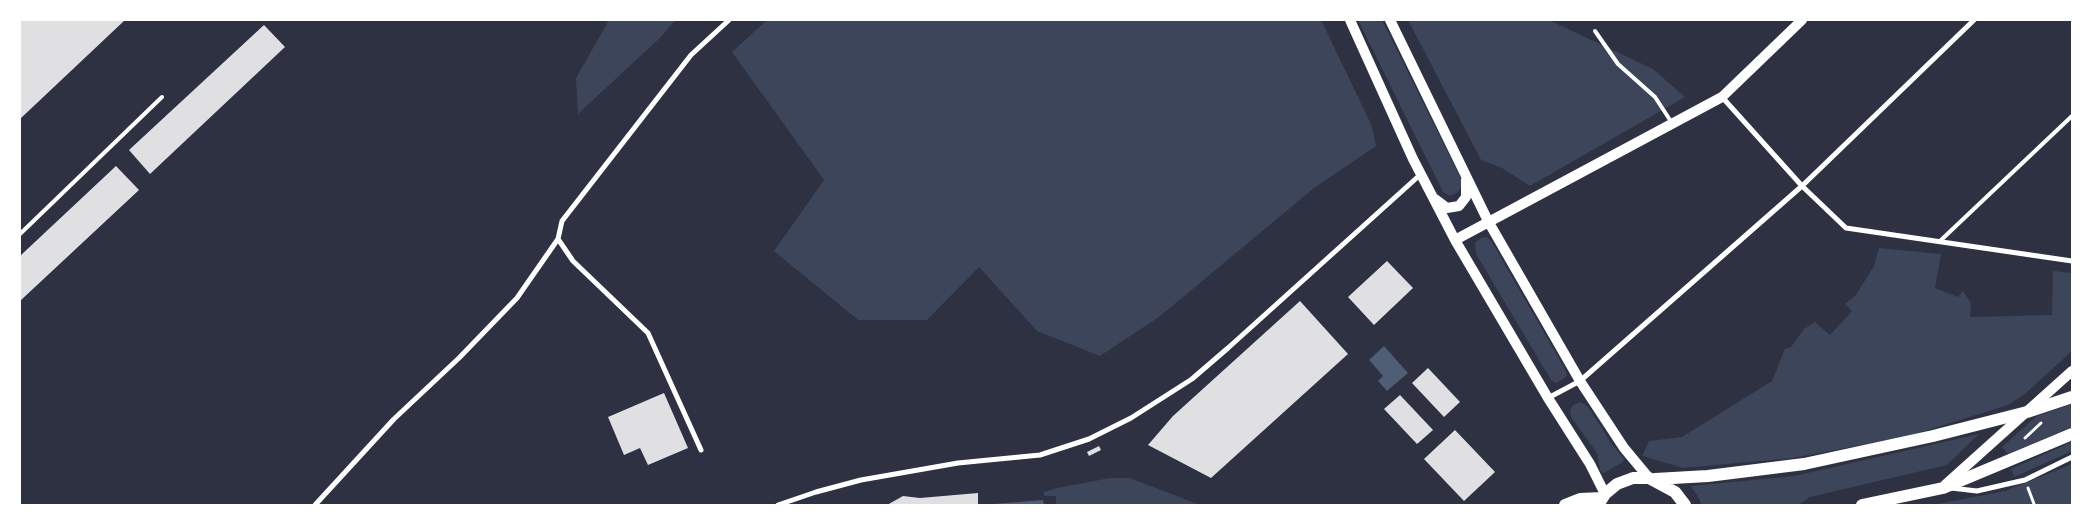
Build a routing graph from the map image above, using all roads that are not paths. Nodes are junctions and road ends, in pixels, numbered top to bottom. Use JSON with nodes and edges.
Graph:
{"nodes":[{"id":1,"x":729,"y":20,"type":"edge"},
{"id":2,"x":1350,"y":20,"type":"edge"},
{"id":3,"x":1390,"y":20,"type":"edge"},
{"id":4,"x":1802,"y":20,"type":"edge"},
{"id":5,"x":1974,"y":20,"type":"edge"},
{"id":6,"x":1595,"y":31,"type":"dead end"},
{"id":7,"x":162,"y":97,"type":"dead end"},
{"id":8,"x":1722,"y":97,"type":"junction"},
{"id":9,"x":2072,"y":116,"type":"edge"},
{"id":10,"x":1672,"y":123,"type":"junction"},
{"id":11,"x":1421,"y":174,"type":"junction"},
{"id":12,"x":1465,"y":175,"type":"junction"},
{"id":13,"x":1802,"y":186,"type":"junction"},
{"id":14,"x":1431,"y":194,"type":"junction"},
{"id":15,"x":1488,"y":221,"type":"junction"},
{"id":16,"x":20,"y":234,"type":"edge"},
{"id":17,"x":558,"y":239,"type":"junction"},
{"id":18,"x":1455,"y":240,"type":"junction"},
{"id":19,"x":1939,"y":242,"type":"junction"},
{"id":20,"x":2072,"y":261,"type":"edge"},
{"id":21,"x":2072,"y":371,"type":"edge"},
{"id":22,"x":1580,"y":381,"type":"junction"},
{"id":23,"x":2072,"y":397,"type":"edge"},
{"id":24,"x":1548,"y":398,"type":"junction"},
{"id":25,"x":2027,"y":412,"type":"junction"},
{"id":26,"x":2072,"y":434,"type":"edge"},
{"id":27,"x":701,"y":450,"type":"dead end"},
{"id":28,"x":2072,"y":457,"type":"edge"},
{"id":29,"x":1652,"y":479,"type":"junction"},
{"id":30,"x":1943,"y":488,"type":"junction"},
{"id":31,"x":1602,"y":499,"type":"edge"},
{"id":32,"x":315,"y":505,"type":"edge"},
{"id":33,"x":778,"y":505,"type":"edge"},
{"id":34,"x":1565,"y":505,"type":"edge"},
{"id":35,"x":1685,"y":505,"type":"edge"},
{"id":36,"x":1862,"y":505,"type":"edge"}],
"edges":[{"from":1,"to":17,"type":"street"},
{"from":2,"to":11,"type":"main road"},
{"from":3,"to":12,"type":"main road"},
{"from":4,"to":8,"type":"main road"},
{"from":5,"to":13,"type":"street"},
{"from":6,"to":10,"type":"lane"},
{"from":7,"to":16,"type":"lane"},
{"from":8,"to":10,"type":"main road"},
{"from":8,"to":13,"type":"street"},
{"from":9,"to":19,"type":"lane"},
{"from":10,"to":15,"type":"main road"},
{"from":11,"to":14,"type":"main road"},
{"from":11,"to":33,"type":"street"},
{"from":12,"to":14,"type":"main road"},
{"from":12,"to":15,"type":"main road"},
{"from":13,"to":19,"type":"street"},
{"from":13,"to":22,"type":"street"},
{"from":14,"to":18,"type":"main road"},
{"from":15,"to":18,"type":"main road"},
{"from":15,"to":22,"type":"main road"},
{"from":17,"to":27,"type":"street"},
{"from":17,"to":32,"type":"street"},
{"from":18,"to":24,"type":"main road"},
{"from":19,"to":20,"type":"street"},
{"from":21,"to":25,"type":"main road"},
{"from":22,"to":24,"type":"street"},
{"from":22,"to":29,"type":"main road"},
{"from":23,"to":25,"type":"main road"},
{"from":24,"to":31,"type":"main road"},
{"from":25,"to":29,"type":"main road"},
{"from":25,"to":30,"type":"main road"},
{"from":26,"to":30,"type":"main road"},
{"from":28,"to":30,"type":"street"},
{"from":29,"to":31,"type":"main road"},
{"from":29,"to":35,"type":"main road"},
{"from":30,"to":36,"type":"main road"},
{"from":31,"to":34,"type":"main road"}]}
